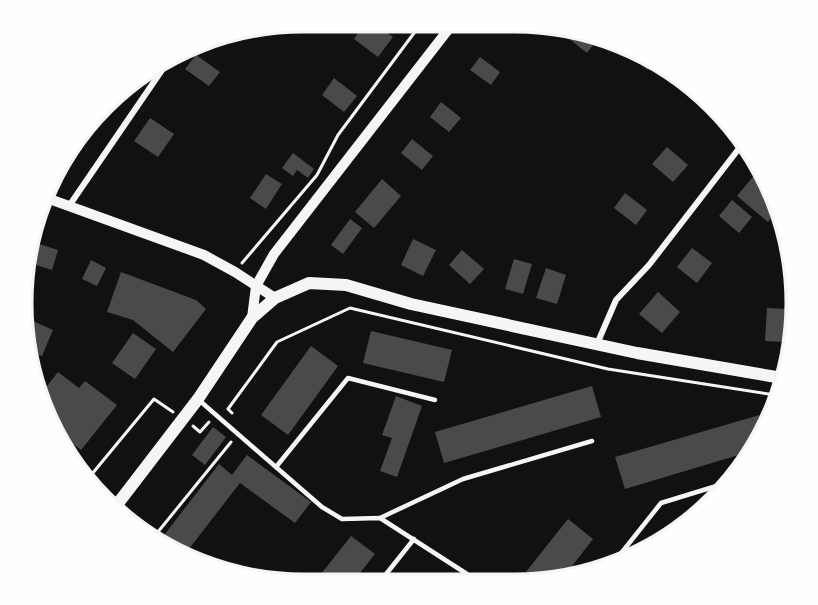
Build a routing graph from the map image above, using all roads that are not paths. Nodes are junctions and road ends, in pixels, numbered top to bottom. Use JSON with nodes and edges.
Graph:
{"nodes":[{"id":1,"x":445,"y":32,"type":"edge"},
{"id":2,"x":161,"y":72,"type":"edge"},
{"id":3,"x":739,"y":149,"type":"edge"},
{"id":4,"x":52,"y":199,"type":"edge"},
{"id":5,"x":69,"y":206,"type":"junction"},
{"id":6,"x":256,"y":286,"type":"junction"},
{"id":7,"x":275,"y":298,"type":"junction"},
{"id":8,"x":252,"y":318,"type":"junction"},
{"id":9,"x":596,"y":344,"type":"junction"},
{"id":10,"x":776,"y":377,"type":"edge"},
{"id":11,"x":198,"y":399,"type":"junction"},
{"id":12,"x":435,"y":400,"type":"dead end"},
{"id":13,"x":592,"y":441,"type":"dead end"},
{"id":14,"x":276,"y":467,"type":"junction"},
{"id":15,"x":714,"y":487,"type":"edge"},
{"id":16,"x":119,"y":502,"type":"edge"},
{"id":17,"x":380,"y":518,"type":"junction"},
{"id":18,"x":414,"y":539,"type":"junction"},
{"id":19,"x":622,"y":552,"type":"edge"},
{"id":20,"x":387,"y":574,"type":"edge"},
{"id":21,"x":467,"y":574,"type":"edge"}],
"edges":[{"from":1,"to":6,"type":"street"},
{"from":2,"to":5,"type":"street"},
{"from":3,"to":9,"type":"street"},
{"from":4,"to":5,"type":"street"},
{"from":5,"to":6,"type":"street"},
{"from":6,"to":7,"type":"street"},
{"from":6,"to":8,"type":"street"},
{"from":7,"to":8,"type":"main road"},
{"from":7,"to":9,"type":"main road"},
{"from":8,"to":11,"type":"main road"},
{"from":9,"to":10,"type":"main road"},
{"from":11,"to":14,"type":"lane"},
{"from":11,"to":16,"type":"main road"},
{"from":12,"to":14,"type":"lane"},
{"from":13,"to":17,"type":"lane"},
{"from":14,"to":17,"type":"lane"},
{"from":15,"to":19,"type":"lane"},
{"from":17,"to":18,"type":"lane"},
{"from":18,"to":20,"type":"lane"},
{"from":18,"to":21,"type":"lane"}]}
